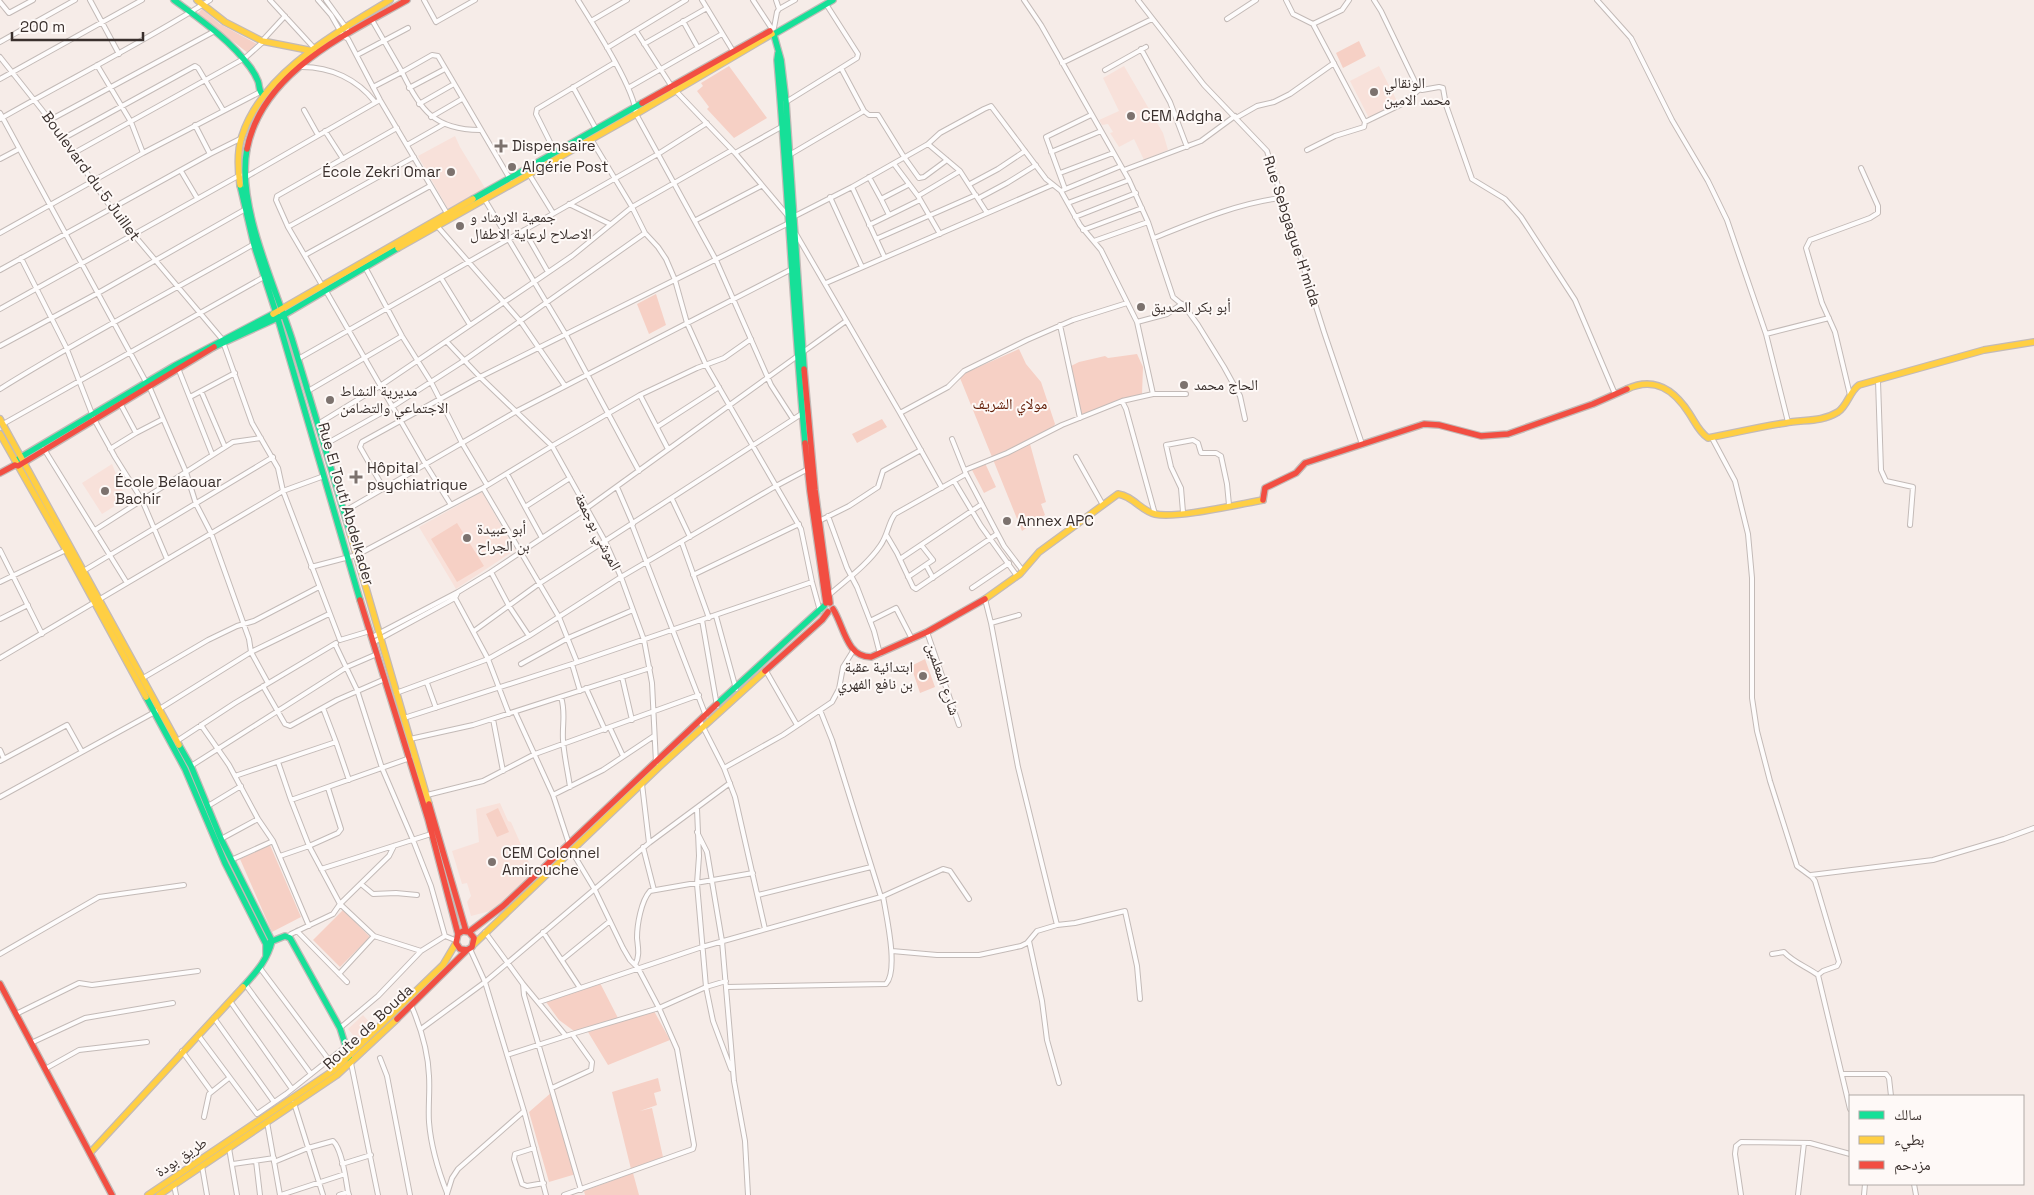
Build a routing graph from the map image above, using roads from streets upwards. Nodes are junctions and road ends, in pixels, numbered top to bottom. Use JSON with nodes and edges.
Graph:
{"nodes":[{"id":1,"x":33,"y":0,"type":"edge"},
{"id":2,"x":75,"y":0,"type":"edge"},
{"id":3,"x":90,"y":0,"type":"edge"},
{"id":4,"x":142,"y":0,"type":"edge"},
{"id":5,"x":174,"y":0,"type":"edge"},
{"id":6,"x":197,"y":0,"type":"edge"},
{"id":7,"x":210,"y":0,"type":"edge"},
{"id":8,"x":270,"y":0,"type":"edge"},
{"id":9,"x":318,"y":0,"type":"edge"},
{"id":10,"x":326,"y":0,"type":"edge"},
{"id":11,"x":390,"y":0,"type":"edge"},
{"id":12,"x":424,"y":0,"type":"edge"},
{"id":13,"x":475,"y":0,"type":"edge"},
{"id":14,"x":578,"y":0,"type":"edge"},
{"id":15,"x":627,"y":0,"type":"edge"},
{"id":16,"x":686,"y":0,"type":"edge"},
{"id":17,"x":702,"y":0,"type":"edge"},
{"id":18,"x":752,"y":0,"type":"edge"},
{"id":19,"x":776,"y":0,"type":"edge"},
{"id":20,"x":795,"y":0,"type":"edge"},
{"id":21,"x":833,"y":0,"type":"edge"},
{"id":22,"x":1024,"y":0,"type":"edge"},
{"id":23,"x":1138,"y":0,"type":"edge"},
{"id":24,"x":1256,"y":0,"type":"edge"},
{"id":25,"x":1286,"y":0,"type":"edge"},
{"id":26,"x":1349,"y":0,"type":"edge"},
{"id":27,"x":1374,"y":0,"type":"edge"},
{"id":28,"x":1598,"y":0,"type":"edge"},
{"id":29,"x":403,"y":1,"type":"edge"},
{"id":30,"x":0,"y":2,"type":"edge"},
{"id":31,"x":825,"y":2,"type":"edge"},
{"id":32,"x":203,"y":5,"type":"junction"},
{"id":33,"x":707,"y":8,"type":"junction"},
{"id":34,"x":779,"y":9,"type":"junction"},
{"id":35,"x":191,"y":13,"type":"junction"},
{"id":36,"x":285,"y":16,"type":"junction"},
{"id":37,"x":1227,"y":18,"type":"dead end"},
{"id":38,"x":1152,"y":19,"type":"junction"},
{"id":39,"x":372,"y":20,"type":"junction"},
{"id":40,"x":591,"y":21,"type":"junction"},
{"id":41,"x":683,"y":21,"type":"junction"},
{"id":42,"x":102,"y":22,"type":"junction"},
{"id":43,"x":1314,"y":24,"type":"junction"},
{"id":44,"x":408,"y":28,"type":"dead end"},
{"id":45,"x":636,"y":31,"type":"junction"},
{"id":46,"x":773,"y":31,"type":"junction"},
{"id":47,"x":213,"y":32,"type":"junction"},
{"id":48,"x":345,"y":33,"type":"junction"},
{"id":49,"x":722,"y":34,"type":"junction"},
{"id":50,"x":263,"y":41,"type":"junction"},
{"id":51,"x":384,"y":41,"type":"junction"},
{"id":52,"x":0,"y":42,"type":"edge"},
{"id":53,"x":644,"y":44,"type":"junction"},
{"id":54,"x":1146,"y":47,"type":"dead end"},
{"id":55,"x":606,"y":48,"type":"junction"},
{"id":56,"x":698,"y":48,"type":"junction"},
{"id":57,"x":1141,"y":49,"type":"junction"},
{"id":58,"x":314,"y":50,"type":"junction"},
{"id":59,"x":733,"y":51,"type":"junction"},
{"id":60,"x":778,"y":53,"type":"junction"},
{"id":61,"x":119,"y":54,"type":"junction"},
{"id":62,"x":356,"y":55,"type":"junction"},
{"id":63,"x":0,"y":57,"type":"edge"},
{"id":64,"x":244,"y":58,"type":"junction"},
{"id":65,"x":1334,"y":62,"type":"junction"},
{"id":66,"x":614,"y":63,"type":"junction"},
{"id":67,"x":1062,"y":63,"type":"junction"},
{"id":68,"x":97,"y":65,"type":"junction"},
{"id":69,"x":302,"y":66,"type":"junction"},
{"id":70,"x":445,"y":68,"type":"junction"},
{"id":71,"x":841,"y":68,"type":"junction"},
{"id":72,"x":659,"y":70,"type":"junction"},
{"id":73,"x":1106,"y":70,"type":"dead end"},
{"id":74,"x":13,"y":72,"type":"junction"},
{"id":75,"x":402,"y":72,"type":"junction"},
{"id":76,"x":0,"y":79,"type":"edge"},
{"id":77,"x":206,"y":81,"type":"junction"},
{"id":78,"x":454,"y":84,"type":"junction"},
{"id":79,"x":111,"y":87,"type":"junction"},
{"id":80,"x":373,"y":87,"type":"junction"},
{"id":81,"x":573,"y":87,"type":"junction"},
{"id":82,"x":409,"y":88,"type":"junction"},
{"id":83,"x":628,"y":88,"type":"junction"},
{"id":84,"x":674,"y":88,"type":"junction"},
{"id":85,"x":1420,"y":89,"type":"junction"},
{"id":86,"x":261,"y":93,"type":"junction"},
{"id":87,"x":34,"y":98,"type":"junction"},
{"id":88,"x":462,"y":99,"type":"junction"},
{"id":89,"x":380,"y":100,"type":"junction"},
{"id":90,"x":375,"y":102,"type":"junction"},
{"id":91,"x":786,"y":102,"type":"junction"},
{"id":92,"x":419,"y":104,"type":"junction"},
{"id":93,"x":122,"y":107,"type":"junction"},
{"id":94,"x":636,"y":107,"type":"junction"},
{"id":95,"x":222,"y":110,"type":"junction"},
{"id":96,"x":304,"y":110,"type":"dead end"},
{"id":97,"x":864,"y":112,"type":"junction"},
{"id":98,"x":636,"y":114,"type":"junction"},
{"id":99,"x":1092,"y":115,"type":"junction"},
{"id":100,"x":1,"y":116,"type":"edge"},
{"id":101,"x":431,"y":117,"type":"junction"},
{"id":102,"x":1236,"y":117,"type":"junction"},
{"id":103,"x":50,"y":120,"type":"junction"},
{"id":104,"x":131,"y":122,"type":"junction"},
{"id":105,"x":1365,"y":122,"type":"junction"},
{"id":106,"x":707,"y":123,"type":"junction"},
{"id":107,"x":444,"y":124,"type":"junction"},
{"id":108,"x":194,"y":125,"type":"junction"},
{"id":109,"x":783,"y":126,"type":"junction"},
{"id":110,"x":397,"y":128,"type":"junction"},
{"id":111,"x":596,"y":128,"type":"junction"},
{"id":112,"x":480,"y":130,"type":"junction"},
{"id":113,"x":325,"y":131,"type":"junction"},
{"id":114,"x":1101,"y":132,"type":"junction"},
{"id":115,"x":318,"y":135,"type":"junction"},
{"id":116,"x":249,"y":136,"type":"junction"},
{"id":117,"x":64,"y":138,"type":"junction"},
{"id":118,"x":241,"y":139,"type":"junction"},
{"id":119,"x":591,"y":139,"type":"junction"},
{"id":120,"x":928,"y":144,"type":"junction"},
{"id":121,"x":407,"y":145,"type":"junction"},
{"id":122,"x":1187,"y":147,"type":"junction"},
{"id":123,"x":19,"y":149,"type":"junction"},
{"id":124,"x":1307,"y":150,"type":"dead end"},
{"id":125,"x":734,"y":151,"type":"junction"},
{"id":126,"x":1025,"y":151,"type":"junction"},
{"id":127,"x":555,"y":152,"type":"junction"},
{"id":128,"x":1052,"y":152,"type":"junction"},
{"id":129,"x":74,"y":153,"type":"junction"},
{"id":130,"x":143,"y":153,"type":"junction"},
{"id":131,"x":1113,"y":153,"type":"junction"},
{"id":132,"x":210,"y":154,"type":"junction"},
{"id":133,"x":658,"y":154,"type":"junction"},
{"id":134,"x":791,"y":154,"type":"junction"},
{"id":135,"x":414,"y":157,"type":"junction"},
{"id":136,"x":904,"y":157,"type":"junction"},
{"id":137,"x":0,"y":159,"type":"edge"},
{"id":138,"x":344,"y":159,"type":"junction"},
{"id":139,"x":947,"y":160,"type":"junction"},
{"id":140,"x":894,"y":164,"type":"junction"},
{"id":141,"x":1036,"y":165,"type":"junction"},
{"id":142,"x":1122,"y":168,"type":"junction"},
{"id":143,"x":1861,"y":168,"type":"dead end"},
{"id":144,"x":181,"y":171,"type":"junction"},
{"id":145,"x":960,"y":171,"type":"junction"},
{"id":146,"x":1060,"y":173,"type":"junction"},
{"id":147,"x":529,"y":174,"type":"junction"},
{"id":148,"x":243,"y":176,"type":"junction"},
{"id":149,"x":869,"y":177,"type":"junction"},
{"id":150,"x":615,"y":178,"type":"junction"},
{"id":151,"x":510,"y":179,"type":"junction"},
{"id":152,"x":1129,"y":180,"type":"junction"},
{"id":153,"x":92,"y":181,"type":"junction"},
{"id":154,"x":675,"y":183,"type":"junction"},
{"id":155,"x":970,"y":184,"type":"junction"},
{"id":156,"x":908,"y":185,"type":"junction"},
{"id":157,"x":1052,"y":185,"type":"junction"},
{"id":158,"x":430,"y":186,"type":"junction"},
{"id":159,"x":761,"y":186,"type":"junction"},
{"id":160,"x":852,"y":187,"type":"junction"},
{"id":161,"x":1063,"y":190,"type":"junction"},
{"id":162,"x":1136,"y":193,"type":"junction"},
{"id":163,"x":978,"y":196,"type":"junction"},
{"id":164,"x":830,"y":197,"type":"junction"},
{"id":165,"x":197,"y":198,"type":"junction"},
{"id":166,"x":919,"y":198,"type":"junction"},
{"id":167,"x":1281,"y":198,"type":"junction"},
{"id":168,"x":881,"y":199,"type":"junction"},
{"id":169,"x":485,"y":200,"type":"junction"},
{"id":170,"x":1068,"y":202,"type":"junction"},
{"id":171,"x":569,"y":204,"type":"junction"},
{"id":172,"x":49,"y":206,"type":"junction"},
{"id":173,"x":632,"y":207,"type":"junction"},
{"id":174,"x":1142,"y":208,"type":"junction"},
{"id":175,"x":112,"y":209,"type":"junction"},
{"id":176,"x":244,"y":210,"type":"junction"},
{"id":177,"x":553,"y":213,"type":"junction"},
{"id":178,"x":988,"y":213,"type":"junction"},
{"id":179,"x":791,"y":215,"type":"junction"},
{"id":180,"x":889,"y":215,"type":"junction"},
{"id":181,"x":929,"y":216,"type":"junction"},
{"id":182,"x":449,"y":217,"type":"junction"},
{"id":183,"x":1076,"y":217,"type":"junction"},
{"id":184,"x":696,"y":220,"type":"junction"},
{"id":185,"x":1148,"y":222,"type":"junction"},
{"id":186,"x":610,"y":224,"type":"junction"},
{"id":187,"x":788,"y":224,"type":"junction"},
{"id":188,"x":869,"y":225,"type":"junction"},
{"id":189,"x":288,"y":227,"type":"junction"},
{"id":190,"x":438,"y":227,"type":"junction"},
{"id":191,"x":524,"y":230,"type":"junction"},
{"id":192,"x":1083,"y":230,"type":"junction"},
{"id":193,"x":0,"y":233,"type":"edge"},
{"id":194,"x":645,"y":233,"type":"junction"},
{"id":195,"x":795,"y":233,"type":"junction"},
{"id":196,"x":65,"y":234,"type":"junction"},
{"id":197,"x":132,"y":234,"type":"junction"},
{"id":198,"x":940,"y":234,"type":"junction"},
{"id":199,"x":1154,"y":238,"type":"junction"},
{"id":200,"x":508,"y":239,"type":"junction"},
{"id":201,"x":876,"y":239,"type":"junction"},
{"id":202,"x":1094,"y":241,"type":"junction"},
{"id":203,"x":254,"y":244,"type":"junction"},
{"id":204,"x":305,"y":255,"type":"junction"},
{"id":205,"x":884,"y":256,"type":"junction"},
{"id":206,"x":21,"y":258,"type":"junction"},
{"id":207,"x":154,"y":260,"type":"junction"},
{"id":208,"x":716,"y":260,"type":"junction"},
{"id":209,"x":469,"y":262,"type":"junction"},
{"id":210,"x":81,"y":264,"type":"junction"},
{"id":211,"x":364,"y":264,"type":"junction"},
{"id":212,"x":862,"y":267,"type":"junction"},
{"id":213,"x":793,"y":268,"type":"junction"},
{"id":214,"x":0,"y":270,"type":"edge"},
{"id":215,"x":548,"y":272,"type":"junction"},
{"id":216,"x":264,"y":277,"type":"junction"},
{"id":217,"x":441,"y":278,"type":"junction"},
{"id":218,"x":675,"y":280,"type":"junction"},
{"id":219,"x":534,"y":282,"type":"junction"},
{"id":220,"x":826,"y":283,"type":"junction"},
{"id":221,"x":322,"y":285,"type":"junction"},
{"id":222,"x":37,"y":288,"type":"junction"},
{"id":223,"x":178,"y":288,"type":"junction"},
{"id":224,"x":326,"y":291,"type":"junction"},
{"id":225,"x":98,"y":293,"type":"junction"},
{"id":226,"x":734,"y":299,"type":"junction"},
{"id":227,"x":504,"y":302,"type":"junction"},
{"id":228,"x":547,"y":303,"type":"junction"},
{"id":229,"x":1127,"y":303,"type":"junction"},
{"id":230,"x":1182,"y":304,"type":"junction"},
{"id":231,"x":388,"y":308,"type":"junction"},
{"id":232,"x":0,"y":309,"type":"edge"},
{"id":233,"x":200,"y":313,"type":"junction"},
{"id":234,"x":280,"y":314,"type":"junction"},
{"id":235,"x":53,"y":317,"type":"junction"},
{"id":236,"x":1829,"y":318,"type":"junction"},
{"id":237,"x":846,"y":321,"type":"junction"},
{"id":238,"x":114,"y":322,"type":"junction"},
{"id":239,"x":521,"y":322,"type":"junction"},
{"id":240,"x":1137,"y":322,"type":"junction"},
{"id":241,"x":687,"y":323,"type":"junction"},
{"id":242,"x":470,"y":325,"type":"junction"},
{"id":243,"x":1060,"y":325,"type":"junction"},
{"id":244,"x":348,"y":331,"type":"junction"},
{"id":245,"x":1766,"y":334,"type":"junction"},
{"id":246,"x":566,"y":335,"type":"junction"},
{"id":247,"x":402,"y":336,"type":"junction"},
{"id":248,"x":751,"y":339,"type":"junction"},
{"id":249,"x":223,"y":341,"type":"junction"},
{"id":250,"x":447,"y":342,"type":"junction"},
{"id":251,"x":2034,"y":342,"type":"edge"},
{"id":252,"x":0,"y":346,"type":"edge"},
{"id":253,"x":66,"y":347,"type":"junction"},
{"id":254,"x":541,"y":348,"type":"junction"},
{"id":255,"x":131,"y":352,"type":"junction"},
{"id":256,"x":802,"y":352,"type":"junction"},
{"id":257,"x":796,"y":356,"type":"junction"},
{"id":258,"x":298,"y":359,"type":"junction"},
{"id":259,"x":364,"y":359,"type":"junction"},
{"id":260,"x":465,"y":360,"type":"junction"},
{"id":261,"x":418,"y":361,"type":"junction"},
{"id":262,"x":706,"y":365,"type":"junction"},
{"id":263,"x":178,"y":368,"type":"junction"},
{"id":264,"x":235,"y":373,"type":"junction"},
{"id":265,"x":587,"y":374,"type":"junction"},
{"id":266,"x":480,"y":377,"type":"junction"},
{"id":267,"x":768,"y":377,"type":"junction"},
{"id":268,"x":80,"y":381,"type":"junction"},
{"id":269,"x":1878,"y":381,"type":"junction"},
{"id":270,"x":431,"y":382,"type":"junction"},
{"id":271,"x":147,"y":384,"type":"junction"},
{"id":272,"x":380,"y":386,"type":"junction"},
{"id":273,"x":566,"y":386,"type":"junction"},
{"id":274,"x":719,"y":387,"type":"junction"},
{"id":275,"x":0,"y":389,"type":"edge"},
{"id":276,"x":201,"y":391,"type":"junction"},
{"id":277,"x":308,"y":391,"type":"junction"},
{"id":278,"x":1153,"y":394,"type":"junction"},
{"id":279,"x":1186,"y":394,"type":"dead end"},
{"id":280,"x":1616,"y":394,"type":"junction"},
{"id":281,"x":640,"y":395,"type":"junction"},
{"id":282,"x":1850,"y":395,"type":"junction"},
{"id":283,"x":190,"y":397,"type":"junction"},
{"id":284,"x":439,"y":400,"type":"junction"},
{"id":285,"x":1122,"y":401,"type":"junction"},
{"id":286,"x":120,"y":402,"type":"junction"},
{"id":287,"x":730,"y":406,"type":"junction"},
{"id":288,"x":392,"y":407,"type":"junction"},
{"id":289,"x":518,"y":411,"type":"junction"},
{"id":290,"x":608,"y":413,"type":"junction"},
{"id":291,"x":803,"y":413,"type":"junction"},
{"id":292,"x":900,"y":413,"type":"junction"},
{"id":293,"x":93,"y":416,"type":"junction"},
{"id":294,"x":1080,"y":418,"type":"junction"},
{"id":295,"x":163,"y":419,"type":"junction"},
{"id":296,"x":1245,"y":419,"type":"dead end"},
{"id":297,"x":793,"y":420,"type":"junction"},
{"id":298,"x":1,"y":421,"type":"edge"},
{"id":299,"x":400,"y":421,"type":"junction"},
{"id":300,"x":1788,"y":422,"type":"junction"},
{"id":301,"x":318,"y":424,"type":"junction"},
{"id":302,"x":657,"y":427,"type":"junction"},
{"id":303,"x":136,"y":433,"type":"junction"},
{"id":304,"x":0,"y":434,"type":"edge"},
{"id":305,"x":261,"y":438,"type":"junction"},
{"id":306,"x":1712,"y":438,"type":"junction"},
{"id":307,"x":952,"y":439,"type":"dead end"},
{"id":308,"x":462,"y":443,"type":"junction"},
{"id":309,"x":2,"y":444,"type":"edge"},
{"id":310,"x":1362,"y":444,"type":"junction"},
{"id":311,"x":324,"y":445,"type":"junction"},
{"id":312,"x":754,"y":445,"type":"junction"},
{"id":313,"x":552,"y":446,"type":"junction"},
{"id":314,"x":225,"y":447,"type":"junction"},
{"id":315,"x":44,"y":449,"type":"junction"},
{"id":316,"x":110,"y":449,"type":"junction"},
{"id":317,"x":668,"y":449,"type":"junction"},
{"id":318,"x":921,"y":450,"type":"junction"},
{"id":319,"x":212,"y":454,"type":"junction"},
{"id":320,"x":273,"y":457,"type":"junction"},
{"id":321,"x":1076,"y":457,"type":"dead end"},
{"id":322,"x":19,"y":462,"type":"junction"},
{"id":323,"x":426,"y":465,"type":"junction"},
{"id":324,"x":808,"y":468,"type":"junction"},
{"id":325,"x":639,"y":471,"type":"junction"},
{"id":326,"x":186,"y":472,"type":"junction"},
{"id":327,"x":965,"y":472,"type":"junction"},
{"id":328,"x":0,"y":473,"type":"edge"},
{"id":329,"x":507,"y":474,"type":"junction"},
{"id":330,"x":324,"y":476,"type":"junction"},
{"id":331,"x":570,"y":478,"type":"junction"},
{"id":332,"x":954,"y":481,"type":"junction"},
{"id":333,"x":488,"y":485,"type":"junction"},
{"id":334,"x":776,"y":486,"type":"junction"},
{"id":335,"x":616,"y":487,"type":"junction"},
{"id":336,"x":483,"y":488,"type":"junction"},
{"id":337,"x":942,"y":488,"type":"junction"},
{"id":338,"x":384,"y":489,"type":"junction"},
{"id":339,"x":283,"y":491,"type":"junction"},
{"id":340,"x":813,"y":491,"type":"junction"},
{"id":341,"x":672,"y":499,"type":"junction"},
{"id":342,"x":142,"y":500,"type":"junction"},
{"id":343,"x":196,"y":504,"type":"junction"},
{"id":344,"x":982,"y":504,"type":"junction"},
{"id":345,"x":1103,"y":505,"type":"junction"},
{"id":346,"x":1229,"y":505,"type":"junction"},
{"id":347,"x":451,"y":506,"type":"junction"},
{"id":348,"x":525,"y":507,"type":"junction"},
{"id":349,"x":587,"y":508,"type":"junction"},
{"id":350,"x":972,"y":511,"type":"junction"},
{"id":351,"x":343,"y":512,"type":"junction"},
{"id":352,"x":1184,"y":512,"type":"junction"},
{"id":353,"x":1156,"y":515,"type":"junction"},
{"id":354,"x":828,"y":516,"type":"junction"},
{"id":355,"x":819,"y":521,"type":"junction"},
{"id":356,"x":799,"y":524,"type":"junction"},
{"id":357,"x":632,"y":525,"type":"junction"},
{"id":358,"x":1910,"y":525,"type":"dead end"},
{"id":359,"x":154,"y":529,"type":"junction"},
{"id":360,"x":95,"y":530,"type":"junction"},
{"id":361,"x":211,"y":533,"type":"junction"},
{"id":362,"x":997,"y":534,"type":"junction"},
{"id":363,"x":886,"y":536,"type":"junction"},
{"id":364,"x":690,"y":537,"type":"junction"},
{"id":365,"x":542,"y":538,"type":"junction"},
{"id":366,"x":990,"y":539,"type":"junction"},
{"id":367,"x":604,"y":542,"type":"junction"},
{"id":368,"x":682,"y":543,"type":"junction"},
{"id":369,"x":922,"y":546,"type":"junction"},
{"id":370,"x":0,"y":550,"type":"edge"},
{"id":371,"x":66,"y":550,"type":"junction"},
{"id":372,"x":521,"y":552,"type":"junction"},
{"id":373,"x":110,"y":555,"type":"junction"},
{"id":374,"x":357,"y":555,"type":"junction"},
{"id":375,"x":349,"y":558,"type":"junction"},
{"id":376,"x":167,"y":559,"type":"junction"},
{"id":377,"x":900,"y":559,"type":"junction"},
{"id":378,"x":646,"y":563,"type":"junction"},
{"id":379,"x":1009,"y":563,"type":"junction"},
{"id":380,"x":926,"y":566,"type":"junction"},
{"id":381,"x":311,"y":567,"type":"junction"},
{"id":382,"x":360,"y":567,"type":"junction"},
{"id":383,"x":84,"y":570,"type":"junction"},
{"id":384,"x":352,"y":570,"type":"junction"},
{"id":385,"x":1023,"y":571,"type":"junction"},
{"id":386,"x":491,"y":572,"type":"junction"},
{"id":387,"x":693,"y":575,"type":"junction"},
{"id":388,"x":13,"y":576,"type":"junction"},
{"id":389,"x":851,"y":576,"type":"junction"},
{"id":390,"x":1017,"y":576,"type":"junction"},
{"id":391,"x":621,"y":577,"type":"junction"},
{"id":392,"x":908,"y":577,"type":"junction"},
{"id":393,"x":933,"y":578,"type":"junction"},
{"id":394,"x":0,"y":582,"type":"edge"},
{"id":395,"x":812,"y":582,"type":"junction"},
{"id":396,"x":128,"y":583,"type":"junction"},
{"id":397,"x":540,"y":583,"type":"junction"},
{"id":398,"x":319,"y":587,"type":"junction"},
{"id":399,"x":972,"y":588,"type":"dead end"},
{"id":400,"x":829,"y":595,"type":"junction"},
{"id":401,"x":454,"y":596,"type":"junction"},
{"id":402,"x":984,"y":599,"type":"junction"},
{"id":403,"x":97,"y":602,"type":"junction"},
{"id":404,"x":28,"y":605,"type":"junction"},
{"id":405,"x":509,"y":606,"type":"junction"},
{"id":406,"x":827,"y":607,"type":"junction"},
{"id":407,"x":633,"y":610,"type":"junction"},
{"id":408,"x":421,"y":611,"type":"junction"},
{"id":409,"x":329,"y":614,"type":"junction"},
{"id":410,"x":424,"y":616,"type":"junction"},
{"id":411,"x":716,"y":616,"type":"junction"},
{"id":412,"x":1019,"y":616,"type":"dead end"},
{"id":413,"x":559,"y":617,"type":"junction"},
{"id":414,"x":709,"y":618,"type":"junction"},
{"id":415,"x":0,"y":619,"type":"edge"},
{"id":416,"x":702,"y":620,"type":"junction"},
{"id":417,"x":870,"y":621,"type":"junction"},
{"id":418,"x":243,"y":624,"type":"junction"},
{"id":419,"x":992,"y":624,"type":"junction"},
{"id":420,"x":672,"y":630,"type":"junction"},
{"id":421,"x":474,"y":631,"type":"junction"},
{"id":422,"x":927,"y":632,"type":"junction"},
{"id":423,"x":42,"y":634,"type":"junction"},
{"id":424,"x":529,"y":636,"type":"junction"},
{"id":425,"x":372,"y":637,"type":"junction"},
{"id":426,"x":380,"y":637,"type":"junction"},
{"id":427,"x":568,"y":638,"type":"junction"},
{"id":428,"x":912,"y":639,"type":"junction"},
{"id":429,"x":340,"y":640,"type":"junction"},
{"id":430,"x":644,"y":640,"type":"junction"},
{"id":431,"x":335,"y":644,"type":"junction"},
{"id":432,"x":853,"y":651,"type":"junction"},
{"id":433,"x":251,"y":652,"type":"junction"},
{"id":434,"x":378,"y":654,"type":"junction"},
{"id":435,"x":880,"y":654,"type":"junction"},
{"id":436,"x":0,"y":658,"type":"edge"},
{"id":437,"x":488,"y":659,"type":"junction"},
{"id":438,"x":574,"y":663,"type":"junction"},
{"id":439,"x":520,"y":664,"type":"dead end"},
{"id":440,"x":347,"y":667,"type":"junction"},
{"id":441,"x":650,"y":668,"type":"junction"},
{"id":442,"x":766,"y":671,"type":"junction"},
{"id":443,"x":622,"y":677,"type":"junction"},
{"id":444,"x":143,"y":678,"type":"junction"},
{"id":445,"x":386,"y":678,"type":"junction"},
{"id":446,"x":268,"y":683,"type":"junction"},
{"id":447,"x":427,"y":683,"type":"junction"},
{"id":448,"x":263,"y":686,"type":"junction"},
{"id":449,"x":500,"y":688,"type":"junction"},
{"id":450,"x":586,"y":688,"type":"junction"},
{"id":451,"x":736,"y":689,"type":"junction"},
{"id":452,"x":357,"y":690,"type":"junction"},
{"id":453,"x":580,"y":691,"type":"junction"},
{"id":454,"x":396,"y":693,"type":"junction"},
{"id":455,"x":699,"y":696,"type":"junction"},
{"id":456,"x":560,"y":697,"type":"junction"},
{"id":457,"x":717,"y":706,"type":"junction"},
{"id":458,"x":159,"y":708,"type":"junction"},
{"id":459,"x":323,"y":708,"type":"junction"},
{"id":460,"x":436,"y":708,"type":"junction"},
{"id":461,"x":820,"y":710,"type":"junction"},
{"id":462,"x":278,"y":712,"type":"junction"},
{"id":463,"x":515,"y":712,"type":"junction"},
{"id":464,"x":153,"y":713,"type":"junction"},
{"id":465,"x":653,"y":713,"type":"junction"},
{"id":466,"x":509,"y":714,"type":"junction"},
{"id":467,"x":706,"y":716,"type":"junction"},
{"id":468,"x":404,"y":718,"type":"junction"},
{"id":469,"x":493,"y":718,"type":"junction"},
{"id":470,"x":632,"y":720,"type":"junction"},
{"id":471,"x":702,"y":724,"type":"junction"},
{"id":472,"x":201,"y":725,"type":"junction"},
{"id":473,"x":797,"y":725,"type":"junction"},
{"id":474,"x":959,"y":725,"type":"dead end"},
{"id":475,"x":607,"y":729,"type":"junction"},
{"id":476,"x":654,"y":736,"type":"junction"},
{"id":477,"x":410,"y":739,"type":"junction"},
{"id":478,"x":177,"y":742,"type":"junction"},
{"id":479,"x":336,"y":742,"type":"junction"},
{"id":480,"x":564,"y":744,"type":"junction"},
{"id":481,"x":0,"y":750,"type":"edge"},
{"id":482,"x":218,"y":750,"type":"junction"},
{"id":483,"x":82,"y":752,"type":"junction"},
{"id":484,"x":535,"y":754,"type":"junction"},
{"id":485,"x":623,"y":756,"type":"junction"},
{"id":486,"x":410,"y":758,"type":"junction"},
{"id":487,"x":2,"y":760,"type":"edge"},
{"id":488,"x":278,"y":762,"type":"junction"},
{"id":489,"x":657,"y":764,"type":"junction"},
{"id":490,"x":191,"y":766,"type":"junction"},
{"id":491,"x":382,"y":768,"type":"junction"},
{"id":492,"x":724,"y":768,"type":"junction"},
{"id":493,"x":503,"y":771,"type":"junction"},
{"id":494,"x":235,"y":776,"type":"junction"},
{"id":495,"x":349,"y":780,"type":"junction"},
{"id":496,"x":730,"y":783,"type":"junction"},
{"id":497,"x":642,"y":784,"type":"junction"},
{"id":498,"x":240,"y":786,"type":"junction"},
{"id":499,"x":570,"y":787,"type":"junction"},
{"id":500,"x":328,"y":788,"type":"junction"},
{"id":501,"x":552,"y":795,"type":"junction"},
{"id":502,"x":427,"y":796,"type":"junction"},
{"id":503,"x":0,"y":797,"type":"edge"},
{"id":504,"x":291,"y":800,"type":"junction"},
{"id":505,"x":208,"y":806,"type":"junction"},
{"id":506,"x":697,"y":809,"type":"junction"},
{"id":507,"x":258,"y":819,"type":"junction"},
{"id":508,"x":2034,"y":828,"type":"edge"},
{"id":509,"x":697,"y":832,"type":"junction"},
{"id":510,"x":431,"y":834,"type":"junction"},
{"id":511,"x":221,"y":839,"type":"junction"},
{"id":512,"x":413,"y":840,"type":"junction"},
{"id":513,"x":273,"y":841,"type":"junction"},
{"id":514,"x":649,"y":843,"type":"junction"},
{"id":515,"x":569,"y":844,"type":"junction"},
{"id":516,"x":309,"y":846,"type":"junction"},
{"id":517,"x":394,"y":846,"type":"junction"},
{"id":518,"x":643,"y":847,"type":"junction"},
{"id":519,"x":572,"y":852,"type":"junction"},
{"id":520,"x":280,"y":856,"type":"junction"},
{"id":521,"x":231,"y":860,"type":"junction"},
{"id":522,"x":871,"y":866,"type":"junction"},
{"id":523,"x":321,"y":869,"type":"junction"},
{"id":524,"x":753,"y":873,"type":"junction"},
{"id":525,"x":1810,"y":876,"type":"junction"},
{"id":526,"x":712,"y":881,"type":"junction"},
{"id":527,"x":361,"y":884,"type":"junction"},
{"id":528,"x":697,"y":884,"type":"junction"},
{"id":529,"x":184,"y":885,"type":"dead end"},
{"id":530,"x":595,"y":890,"type":"junction"},
{"id":531,"x":654,"y":890,"type":"junction"},
{"id":532,"x":417,"y":895,"type":"dead end"},
{"id":533,"x":758,"y":895,"type":"junction"},
{"id":534,"x":882,"y":896,"type":"junction"},
{"id":535,"x":968,"y":899,"type":"dead end"},
{"id":536,"x":340,"y":904,"type":"junction"},
{"id":537,"x":610,"y":921,"type":"junction"},
{"id":538,"x":1058,"y":925,"type":"junction"},
{"id":539,"x":308,"y":926,"type":"junction"},
{"id":540,"x":765,"y":929,"type":"junction"},
{"id":541,"x":297,"y":931,"type":"junction"},
{"id":542,"x":468,"y":931,"type":"junction"},
{"id":543,"x":486,"y":932,"type":"junction"},
{"id":544,"x":544,"y":932,"type":"junction"},
{"id":545,"x":289,"y":936,"type":"junction"},
{"id":546,"x":374,"y":936,"type":"junction"},
{"id":547,"x":445,"y":936,"type":"junction"},
{"id":548,"x":456,"y":939,"type":"junction"},
{"id":549,"x":722,"y":941,"type":"junction"},
{"id":550,"x":1029,"y":941,"type":"junction"},
{"id":551,"x":269,"y":943,"type":"junction"},
{"id":552,"x":702,"y":947,"type":"junction"},
{"id":553,"x":470,"y":949,"type":"junction"},
{"id":554,"x":421,"y":951,"type":"junction"},
{"id":555,"x":892,"y":951,"type":"junction"},
{"id":556,"x":0,"y":954,"type":"edge"},
{"id":557,"x":1772,"y":954,"type":"dead end"},
{"id":558,"x":562,"y":960,"type":"junction"},
{"id":559,"x":509,"y":963,"type":"junction"},
{"id":560,"x":636,"y":967,"type":"junction"},
{"id":561,"x":260,"y":968,"type":"junction"},
{"id":562,"x":198,"y":971,"type":"dead end"},
{"id":563,"x":339,"y":974,"type":"junction"},
{"id":564,"x":1818,"y":975,"type":"junction"},
{"id":565,"x":726,"y":981,"type":"junction"},
{"id":566,"x":347,"y":982,"type":"dead end"},
{"id":567,"x":485,"y":982,"type":"junction"},
{"id":568,"x":0,"y":984,"type":"edge"},
{"id":569,"x":245,"y":984,"type":"junction"},
{"id":570,"x":524,"y":984,"type":"junction"},
{"id":571,"x":706,"y":987,"type":"junction"},
{"id":572,"x":727,"y":987,"type":"junction"},
{"id":573,"x":580,"y":988,"type":"junction"},
{"id":574,"x":1140,"y":999,"type":"dead end"},
{"id":575,"x":230,"y":1001,"type":"junction"},
{"id":576,"x":539,"y":1002,"type":"junction"},
{"id":577,"x":173,"y":1003,"type":"dead end"},
{"id":578,"x":411,"y":1005,"type":"junction"},
{"id":579,"x":659,"y":1008,"type":"junction"},
{"id":580,"x":16,"y":1014,"type":"junction"},
{"id":581,"x":214,"y":1018,"type":"junction"},
{"id":582,"x":340,"y":1028,"type":"junction"},
{"id":583,"x":421,"y":1029,"type":"junction"},
{"id":584,"x":572,"y":1034,"type":"junction"},
{"id":585,"x":198,"y":1035,"type":"junction"},
{"id":586,"x":566,"y":1036,"type":"junction"},
{"id":587,"x":148,"y":1042,"type":"dead end"},
{"id":588,"x":31,"y":1043,"type":"junction"},
{"id":589,"x":539,"y":1046,"type":"junction"},
{"id":590,"x":345,"y":1047,"type":"junction"},
{"id":591,"x":182,"y":1051,"type":"junction"},
{"id":592,"x":507,"y":1055,"type":"junction"},
{"id":593,"x":380,"y":1058,"type":"dead end"},
{"id":594,"x":329,"y":1060,"type":"junction"},
{"id":595,"x":350,"y":1060,"type":"junction"},
{"id":596,"x":45,"y":1068,"type":"junction"},
{"id":597,"x":733,"y":1073,"type":"junction"},
{"id":598,"x":311,"y":1074,"type":"junction"},
{"id":599,"x":1843,"y":1074,"type":"junction"},
{"id":600,"x":230,"y":1078,"type":"junction"},
{"id":601,"x":1059,"y":1083,"type":"dead end"},
{"id":602,"x":552,"y":1088,"type":"junction"},
{"id":603,"x":292,"y":1089,"type":"junction"},
{"id":604,"x":211,"y":1091,"type":"junction"},
{"id":605,"x":1891,"y":1095,"type":"edge"},
{"id":606,"x":274,"y":1102,"type":"junction"},
{"id":607,"x":294,"y":1103,"type":"junction"},
{"id":608,"x":1849,"y":1104,"type":"edge"},
{"id":609,"x":524,"y":1111,"type":"junction"},
{"id":610,"x":204,"y":1117,"type":"dead end"},
{"id":611,"x":267,"y":1122,"type":"junction"},
{"id":612,"x":228,"y":1141,"type":"joint"},
{"id":613,"x":1804,"y":1143,"type":"junction"},
{"id":614,"x":230,"y":1148,"type":"junction"},
{"id":615,"x":308,"y":1148,"type":"junction"},
{"id":616,"x":534,"y":1148,"type":"junction"},
{"id":617,"x":90,"y":1153,"type":"junction"},
{"id":618,"x":1849,"y":1154,"type":"edge"},
{"id":619,"x":371,"y":1155,"type":"junction"},
{"id":620,"x":274,"y":1160,"type":"junction"},
{"id":621,"x":256,"y":1161,"type":"junction"},
{"id":622,"x":233,"y":1164,"type":"junction"},
{"id":623,"x":342,"y":1164,"type":"junction"},
{"id":624,"x":202,"y":1166,"type":"junction"},
{"id":625,"x":345,"y":1174,"type":"junction"},
{"id":626,"x":319,"y":1182,"type":"junction"},
{"id":627,"x":544,"y":1183,"type":"junction"},
{"id":628,"x":174,"y":1185,"type":"junction"},
{"id":629,"x":582,"y":1190,"type":"junction"},
{"id":630,"x":349,"y":1194,"type":"edge"},
{"id":631,"x":447,"y":1194,"type":"edge"},
{"id":632,"x":112,"y":1195,"type":"edge"},
{"id":633,"x":148,"y":1195,"type":"edge"},
{"id":634,"x":159,"y":1195,"type":"edge"},
{"id":635,"x":176,"y":1195,"type":"edge"},
{"id":636,"x":207,"y":1195,"type":"edge"},
{"id":637,"x":237,"y":1195,"type":"edge"},
{"id":638,"x":260,"y":1195,"type":"edge"},
{"id":639,"x":281,"y":1195,"type":"edge"},
{"id":640,"x":323,"y":1195,"type":"edge"},
{"id":641,"x":339,"y":1195,"type":"edge"},
{"id":642,"x":378,"y":1195,"type":"edge"},
{"id":643,"x":410,"y":1195,"type":"edge"},
{"id":644,"x":546,"y":1195,"type":"edge"},
{"id":645,"x":564,"y":1195,"type":"edge"},
{"id":646,"x":748,"y":1195,"type":"edge"},
{"id":647,"x":1741,"y":1195,"type":"edge"},
{"id":648,"x":1798,"y":1195,"type":"edge"}],
"edges":[{"from":1,"to":30,"type":"street"},
{"from":2,"to":52,"type":"street"},
{"from":3,"to":42,"type":"street"},
{"from":4,"to":42,"type":"street"},
{"from":5,"to":35,"type":"street"},
{"from":6,"to":32,"type":"street"},
{"from":7,"to":32,"type":"street"},
{"from":8,"to":36,"type":"street"},
{"from":9,"to":48,"type":"street"},
{"from":10,"to":48,"type":"street"},
{"from":11,"to":48,"type":"street"},
{"from":12,"to":13,"type":"street"},
{"from":14,"to":40,"type":"street"},
{"from":15,"to":40,"type":"street"},
{"from":16,"to":45,"type":"street"},
{"from":17,"to":33,"type":"street"},
{"from":18,"to":46,"type":"street"},
{"from":19,"to":34,"type":"street"},
{"from":20,"to":34,"type":"street"},
{"from":21,"to":31,"type":"street"},
{"from":22,"to":67,"type":"street"},
{"from":23,"to":38,"type":"street","name":"Rue Sebgague H'mida"},
{"from":24,"to":37,"type":"street"},
{"from":25,"to":43,"type":"street"},
{"from":26,"to":43,"type":"street"},
{"from":27,"to":85,"type":"street"},
{"from":28,"to":245,"type":"street"},
{"from":29,"to":39,"type":"street"},
{"from":31,"to":46,"type":"street"},
{"from":31,"to":71,"type":"street"},
{"from":32,"to":35,"type":"street"},
{"from":32,"to":50,"type":"street"},
{"from":33,"to":41,"type":"street"},
{"from":33,"to":49,"type":"street"},
{"from":34,"to":46,"type":"street"},
{"from":35,"to":47,"type":"street"},
{"from":35,"to":61,"type":"street"},
{"from":36,"to":50,"type":"street"},
{"from":36,"to":58,"type":"street"},
{"from":38,"to":67,"type":"street"},
{"from":38,"to":102,"type":"street","name":"Rue Sebgague H'mida"},
{"from":39,"to":48,"type":"street"},
{"from":39,"to":51,"type":"street"},
{"from":40,"to":55,"type":"street"},
{"from":41,"to":53,"type":"street"},
{"from":41,"to":56,"type":"street"},
{"from":42,"to":61,"type":"street"},
{"from":42,"to":74,"type":"street"},
{"from":43,"to":65,"type":"street"},
{"from":44,"to":51,"type":"street"},
{"from":45,"to":53,"type":"street"},
{"from":45,"to":55,"type":"street"},
{"from":46,"to":59,"type":"street"},
{"from":46,"to":60,"type":"street"},
{"from":46,"to":84,"type":"street"},
{"from":47,"to":64,"type":"street"},
{"from":47,"to":79,"type":"street"},
{"from":48,"to":58,"type":"street","name":"Rue El Touti Abdelkader"},
{"from":48,"to":62,"type":"street"},
{"from":48,"to":69,"type":"street","name":"Rue El Touti Abdelkader"},
{"from":49,"to":56,"type":"street"},
{"from":49,"to":59,"type":"street"},
{"from":50,"to":58,"type":"street"},
{"from":50,"to":64,"type":"street"},
{"from":51,"to":62,"type":"street"},
{"from":51,"to":75,"type":"street"},
{"from":53,"to":72,"type":"street"},
{"from":54,"to":57,"type":"street"},
{"from":55,"to":66,"type":"street"},
{"from":56,"to":72,"type":"street"},
{"from":57,"to":73,"type":"street"},
{"from":57,"to":122,"type":"street"},
{"from":58,"to":86,"type":"street","name":"Rue El Touti Abdelkader"},
{"from":59,"to":84,"type":"street"},
{"from":60,"to":91,"type":"street"},
{"from":60,"to":109,"type":"street"},
{"from":61,"to":68,"type":"street"},
{"from":62,"to":80,"type":"street"},
{"from":63,"to":74,"type":"street","name":"Boulevard du 5 Juillet"},
{"from":64,"to":77,"type":"street"},
{"from":64,"to":86,"type":"street"},
{"from":65,"to":102,"type":"street"},
{"from":65,"to":105,"type":"street"},
{"from":66,"to":81,"type":"street"},
{"from":66,"to":83,"type":"street"},
{"from":67,"to":99,"type":"street"},
{"from":68,"to":79,"type":"street"},
{"from":68,"to":87,"type":"street"},
{"from":69,"to":90,"type":"street"},
{"from":69,"to":116,"type":"street","name":"Rue El Touti Abdelkader"},
{"from":70,"to":75,"type":"street"},
{"from":70,"to":78,"type":"street"},
{"from":70,"to":82,"type":"street"},
{"from":71,"to":91,"type":"street"},
{"from":71,"to":97,"type":"street"},
{"from":72,"to":83,"type":"street"},
{"from":72,"to":84,"type":"street"},
{"from":74,"to":76,"type":"street"},
{"from":74,"to":87,"type":"street","name":"Boulevard du 5 Juillet"},
{"from":75,"to":80,"type":"street"},
{"from":75,"to":82,"type":"street"},
{"from":77,"to":93,"type":"street"},
{"from":77,"to":95,"type":"street"},
{"from":77,"to":104,"type":"street"},
{"from":78,"to":88,"type":"street"},
{"from":78,"to":92,"type":"street"},
{"from":79,"to":93,"type":"street"},
{"from":79,"to":103,"type":"street"},
{"from":80,"to":89,"type":"street"},
{"from":81,"to":111,"type":"street"},
{"from":81,"to":127,"type":"street"},
{"from":82,"to":92,"type":"street"},
{"from":83,"to":94,"type":"street"},
{"from":84,"to":94,"type":"street"},
{"from":84,"to":98,"type":"street"},
{"from":84,"to":106,"type":"street"},
{"from":85,"to":105,"type":"street"},
{"from":85,"to":280,"type":"street"},
{"from":86,"to":95,"type":"street"},
{"from":86,"to":118,"type":"street","name":"Rue El Touti Abdelkader"},
{"from":87,"to":100,"type":"street"},
{"from":87,"to":103,"type":"street","name":"Boulevard du 5 Juillet"},
{"from":88,"to":101,"type":"street"},
{"from":88,"to":112,"type":"street"},
{"from":89,"to":90,"type":"street"},
{"from":89,"to":110,"type":"street"},
{"from":90,"to":113,"type":"street"},
{"from":91,"to":134,"type":"street"},
{"from":92,"to":101,"type":"street"},
{"from":93,"to":104,"type":"street"},
{"from":93,"to":117,"type":"street"},
{"from":94,"to":98,"type":"street"},
{"from":94,"to":111,"type":"street"},
{"from":95,"to":108,"type":"street"},
{"from":96,"to":115,"type":"street"},
{"from":97,"to":134,"type":"street"},
{"from":97,"to":136,"type":"street"},
{"from":98,"to":119,"type":"street"},
{"from":98,"to":133,"type":"street"},
{"from":99,"to":114,"type":"street"},
{"from":99,"to":128,"type":"street"},
{"from":100,"to":123,"type":"street"},
{"from":101,"to":107,"type":"street"},
{"from":102,"to":122,"type":"street"},
{"from":102,"to":167,"type":"street","name":"Rue Sebgague H'mida"},
{"from":103,"to":117,"type":"street","name":"Boulevard du 5 Juillet"},
{"from":104,"to":129,"type":"street"},
{"from":104,"to":130,"type":"street"},
{"from":105,"to":124,"type":"street"},
{"from":106,"to":125,"type":"street"},
{"from":106,"to":133,"type":"street"},
{"from":107,"to":112,"type":"street"},
{"from":107,"to":121,"type":"street"},
{"from":108,"to":130,"type":"street"},
{"from":108,"to":132,"type":"street"},
{"from":109,"to":125,"type":"street"},
{"from":109,"to":179,"type":"street"},
{"from":110,"to":121,"type":"street"},
{"from":110,"to":138,"type":"street"},
{"from":111,"to":127,"type":"street"},
{"from":112,"to":151,"type":"street"},
{"from":113,"to":115,"type":"street"},
{"from":113,"to":138,"type":"street"},
{"from":114,"to":128,"type":"street"},
{"from":114,"to":131,"type":"street"},
{"from":115,"to":148,"type":"street"},
{"from":116,"to":118,"type":"street"},
{"from":116,"to":148,"type":"street","name":"Rue El Touti Abdelkader"},
{"from":117,"to":129,"type":"street","name":"Boulevard du 5 Juillet"},
{"from":118,"to":132,"type":"street"},
{"from":118,"to":148,"type":"street","name":"Rue El Touti Abdelkader"},
{"from":119,"to":147,"type":"street"},
{"from":119,"to":150,"type":"street"},
{"from":120,"to":126,"type":"street"},
{"from":120,"to":136,"type":"street"},
{"from":120,"to":139,"type":"street"},
{"from":121,"to":135,"type":"street"},
{"from":122,"to":142,"type":"street"},
{"from":123,"to":137,"type":"street"},
{"from":123,"to":172,"type":"street"},
{"from":125,"to":154,"type":"street"},
{"from":125,"to":159,"type":"street"},
{"from":126,"to":141,"type":"street"},
{"from":126,"to":155,"type":"street"},
{"from":127,"to":151,"type":"street"},
{"from":128,"to":146,"type":"street"},
{"from":129,"to":153,"type":"street","name":"Boulevard du 5 Juillet"},
{"from":130,"to":153,"type":"street"},
{"from":131,"to":142,"type":"street"},
{"from":131,"to":146,"type":"street"},
{"from":132,"to":144,"type":"street"},
{"from":133,"to":150,"type":"street"},
{"from":133,"to":154,"type":"street"},
{"from":134,"to":179,"type":"street"},
{"from":135,"to":158,"type":"street"},
{"from":135,"to":189,"type":"street"},
{"from":136,"to":139,"type":"street"},
{"from":136,"to":140,"type":"street"},
{"from":138,"to":189,"type":"street"},
{"from":139,"to":145,"type":"street"},
{"from":140,"to":149,"type":"street"},
{"from":140,"to":156,"type":"street"},
{"from":141,"to":157,"type":"street"},
{"from":141,"to":163,"type":"street"},
{"from":142,"to":152,"type":"street"},
{"from":142,"to":161,"type":"street"},
{"from":143,"to":236,"type":"street"},
{"from":144,"to":165,"type":"street"},
{"from":144,"to":175,"type":"street"},
{"from":145,"to":155,"type":"street"},
{"from":145,"to":166,"type":"street"},
{"from":146,"to":161,"type":"street"},
{"from":147,"to":169,"type":"street"},
{"from":147,"to":177,"type":"street"},
{"from":148,"to":165,"type":"street"},
{"from":148,"to":176,"type":"street","name":"Rue El Touti Abdelkader"},
{"from":148,"to":234,"type":"street","name":"Rue El Touti Abdelkader"},
{"from":149,"to":160,"type":"street"},
{"from":149,"to":168,"type":"street"},
{"from":150,"to":171,"type":"street"},
{"from":150,"to":173,"type":"street"},
{"from":151,"to":182,"type":"street"},
{"from":152,"to":162,"type":"street"},
{"from":152,"to":170,"type":"street"},
{"from":153,"to":172,"type":"street"},
{"from":153,"to":175,"type":"street","name":"Boulevard du 5 Juillet"},
{"from":154,"to":173,"type":"street"},
{"from":154,"to":184,"type":"street"},
{"from":155,"to":163,"type":"street"},
{"from":156,"to":166,"type":"street"},
{"from":156,"to":168,"type":"street"},
{"from":157,"to":161,"type":"street"},
{"from":157,"to":178,"type":"street"},
{"from":158,"to":182,"type":"street"},
{"from":158,"to":204,"type":"street"},
{"from":159,"to":179,"type":"street"},
{"from":159,"to":184,"type":"street"},
{"from":160,"to":164,"type":"street"},
{"from":160,"to":188,"type":"street"},
{"from":161,"to":170,"type":"street"},
{"from":162,"to":174,"type":"street"},
{"from":162,"to":183,"type":"street"},
{"from":163,"to":178,"type":"street"},
{"from":163,"to":181,"type":"street"},
{"from":164,"to":179,"type":"street"},
{"from":164,"to":212,"type":"street"},
{"from":165,"to":197,"type":"street"},
{"from":166,"to":180,"type":"street"},
{"from":166,"to":181,"type":"street"},
{"from":167,"to":199,"type":"street"},
{"from":167,"to":310,"type":"street","name":"Rue Sebgague H'mida"},
{"from":168,"to":180,"type":"street"},
{"from":169,"to":182,"type":"street"},
{"from":169,"to":200,"type":"street"},
{"from":170,"to":183,"type":"street"},
{"from":171,"to":177,"type":"street"},
{"from":171,"to":186,"type":"street"},
{"from":172,"to":193,"type":"street"},
{"from":172,"to":196,"type":"street"},
{"from":173,"to":186,"type":"street"},
{"from":173,"to":194,"type":"street"},
{"from":174,"to":185,"type":"street"},
{"from":174,"to":192,"type":"street"},
{"from":175,"to":196,"type":"street"},
{"from":175,"to":197,"type":"street","name":"Boulevard du 5 Juillet"},
{"from":176,"to":203,"type":"street","name":"Rue El Touti Abdelkader"},
{"from":176,"to":207,"type":"street"},
{"from":177,"to":191,"type":"street"},
{"from":178,"to":198,"type":"street"},
{"from":179,"to":187,"type":"street"},
{"from":179,"to":195,"type":"street"},
{"from":180,"to":188,"type":"street"},
{"from":181,"to":198,"type":"street"},
{"from":181,"to":201,"type":"street"},
{"from":182,"to":190,"type":"street"},
{"from":182,"to":211,"type":"street"},
{"from":183,"to":192,"type":"street"},
{"from":184,"to":208,"type":"street"},
{"from":185,"to":199,"type":"street"},
{"from":185,"to":202,"type":"street"},
{"from":186,"to":215,"type":"street"},
{"from":187,"to":208,"type":"street"},
{"from":187,"to":213,"type":"street"},
{"from":188,"to":201,"type":"street"},
{"from":189,"to":204,"type":"street"},
{"from":190,"to":209,"type":"street"},
{"from":190,"to":211,"type":"street"},
{"from":191,"to":200,"type":"street"},
{"from":191,"to":215,"type":"street"},
{"from":192,"to":202,"type":"street"},
{"from":194,"to":218,"type":"street"},
{"from":194,"to":228,"type":"street"},
{"from":195,"to":213,"type":"street"},
{"from":195,"to":220,"type":"street"},
{"from":196,"to":206,"type":"street"},
{"from":196,"to":210,"type":"street"},
{"from":197,"to":207,"type":"street","name":"Boulevard du 5 Juillet"},
{"from":197,"to":210,"type":"street"},
{"from":198,"to":205,"type":"street"},
{"from":199,"to":230,"type":"street"},
{"from":200,"to":209,"type":"street"},
{"from":200,"to":219,"type":"street"},
{"from":201,"to":205,"type":"street"},
{"from":202,"to":229,"type":"street"},
{"from":203,"to":216,"type":"street","name":"Rue El Touti Abdelkader"},
{"from":203,"to":223,"type":"street"},
{"from":204,"to":221,"type":"street"},
{"from":205,"to":212,"type":"street"},
{"from":206,"to":214,"type":"street"},
{"from":206,"to":222,"type":"street"},
{"from":207,"to":223,"type":"street","name":"Boulevard du 5 Juillet"},
{"from":207,"to":225,"type":"street"},
{"from":208,"to":218,"type":"street"},
{"from":208,"to":226,"type":"street"},
{"from":209,"to":217,"type":"street"},
{"from":209,"to":227,"type":"street"},
{"from":210,"to":222,"type":"street"},
{"from":210,"to":225,"type":"street"},
{"from":211,"to":221,"type":"street"},
{"from":211,"to":224,"type":"street"},
{"from":211,"to":231,"type":"street"},
{"from":212,"to":220,"type":"street"},
{"from":213,"to":226,"type":"street"},
{"from":213,"to":256,"type":"street"},
{"from":213,"to":257,"type":"street"},
{"from":215,"to":219,"type":"street"},
{"from":216,"to":233,"type":"street"},
{"from":216,"to":234,"type":"street","name":"Rue El Touti Abdelkader"},
{"from":217,"to":231,"type":"street"},
{"from":217,"to":242,"type":"street"},
{"from":218,"to":241,"type":"street"},
{"from":218,"to":246,"type":"street"},
{"from":219,"to":227,"type":"street"},
{"from":219,"to":228,"type":"street"},
{"from":220,"to":237,"type":"street"},
{"from":221,"to":234,"type":"street"},
{"from":222,"to":232,"type":"street"},
{"from":222,"to":235,"type":"street"},
{"from":223,"to":233,"type":"street","name":"Boulevard du 5 Juillet"},
{"from":223,"to":238,"type":"street"},
{"from":224,"to":234,"type":"street"},
{"from":224,"to":244,"type":"street"},
{"from":225,"to":235,"type":"street"},
{"from":225,"to":238,"type":"street"},
{"from":226,"to":241,"type":"street"},
{"from":226,"to":248,"type":"street"},
{"from":227,"to":239,"type":"street"},
{"from":227,"to":242,"type":"street"},
{"from":228,"to":239,"type":"street"},
{"from":228,"to":246,"type":"street"},
{"from":229,"to":240,"type":"street"},
{"from":229,"to":243,"type":"street"},
{"from":230,"to":240,"type":"street"},
{"from":230,"to":296,"type":"street"},
{"from":231,"to":244,"type":"street"},
{"from":231,"to":247,"type":"street"},
{"from":233,"to":249,"type":"street","name":"Boulevard du 5 Juillet"},
{"from":233,"to":255,"type":"street"},
{"from":234,"to":249,"type":"street"},
{"from":234,"to":258,"type":"street","name":"Rue El Touti Abdelkader"},
{"from":234,"to":330,"type":"street","name":"Rue El Touti Abdelkader"},
{"from":235,"to":252,"type":"street"},
{"from":235,"to":253,"type":"street"},
{"from":236,"to":245,"type":"street"},
{"from":236,"to":282,"type":"street"},
{"from":237,"to":256,"type":"street"},
{"from":237,"to":292,"type":"street"},
{"from":238,"to":253,"type":"street"},
{"from":238,"to":255,"type":"street"},
{"from":239,"to":254,"type":"street"},
{"from":239,"to":260,"type":"street"},
{"from":240,"to":278,"type":"street"},
{"from":241,"to":262,"type":"street"},
{"from":241,"to":265,"type":"street"},
{"from":242,"to":250,"type":"street"},
{"from":243,"to":292,"type":"street"},
{"from":243,"to":294,"type":"street"},
{"from":244,"to":258,"type":"street"},
{"from":244,"to":259,"type":"street"},
{"from":245,"to":300,"type":"street"},
{"from":246,"to":254,"type":"street"},
{"from":246,"to":265,"type":"street"},
{"from":247,"to":259,"type":"street"},
{"from":247,"to":261,"type":"street"},
{"from":248,"to":262,"type":"street"},
{"from":248,"to":267,"type":"street"},
{"from":249,"to":263,"type":"street"},
{"from":249,"to":264,"type":"street"},
{"from":249,"to":271,"type":"street"},
{"from":250,"to":260,"type":"street","name":"الموشي بوجمعة"},
{"from":250,"to":261,"type":"street"},
{"from":251,"to":269,"type":"street"},
{"from":253,"to":268,"type":"street"},
{"from":253,"to":275,"type":"street"},
{"from":254,"to":266,"type":"street"},
{"from":254,"to":273,"type":"street"},
{"from":255,"to":268,"type":"street"},
{"from":255,"to":271,"type":"street"},
{"from":256,"to":257,"type":"street"},
{"from":256,"to":340,"type":"street"},
{"from":257,"to":267,"type":"street"},
{"from":257,"to":291,"type":"street"},
{"from":258,"to":277,"type":"street","name":"Rue El Touti Abdelkader"},
{"from":259,"to":272,"type":"street"},
{"from":259,"to":277,"type":"street"},
{"from":260,"to":266,"type":"street","name":"الموشي بوجمعة"},
{"from":260,"to":270,"type":"street"},
{"from":261,"to":270,"type":"street"},
{"from":261,"to":272,"type":"street"},
{"from":262,"to":274,"type":"street"},
{"from":262,"to":281,"type":"street"},
{"from":263,"to":271,"type":"street"},
{"from":263,"to":283,"type":"street"},
{"from":264,"to":276,"type":"street"},
{"from":264,"to":305,"type":"street"},
{"from":265,"to":273,"type":"street"},
{"from":265,"to":290,"type":"street"},
{"from":266,"to":284,"type":"street"},
{"from":266,"to":289,"type":"street","name":"الموشي بوجمعة"},
{"from":267,"to":287,"type":"street"},
{"from":267,"to":297,"type":"street"},
{"from":268,"to":293,"type":"street"},
{"from":268,"to":298,"type":"street"},
{"from":269,"to":282,"type":"street"},
{"from":269,"to":358,"type":"street"},
{"from":270,"to":284,"type":"street"},
{"from":270,"to":288,"type":"street"},
{"from":271,"to":286,"type":"street"},
{"from":271,"to":293,"type":"street"},
{"from":271,"to":295,"type":"street"},
{"from":272,"to":288,"type":"street"},
{"from":272,"to":301,"type":"street"},
{"from":273,"to":289,"type":"street"},
{"from":274,"to":287,"type":"street"},
{"from":274,"to":302,"type":"street"},
{"from":276,"to":283,"type":"street"},
{"from":276,"to":314,"type":"street"},
{"from":277,"to":301,"type":"street","name":"Rue El Touti Abdelkader"},
{"from":278,"to":279,"type":"street"},
{"from":278,"to":285,"type":"street"},
{"from":280,"to":306,"type":"street"},
{"from":280,"to":310,"type":"street"},
{"from":281,"to":290,"type":"street"},
{"from":281,"to":302,"type":"street"},
{"from":282,"to":300,"type":"street"},
{"from":283,"to":319,"type":"street"},
{"from":284,"to":299,"type":"street"},
{"from":284,"to":308,"type":"street"},
{"from":285,"to":294,"type":"street"},
{"from":285,"to":353,"type":"street"},
{"from":286,"to":293,"type":"street"},
{"from":286,"to":303,"type":"street"},
{"from":287,"to":312,"type":"street"},
{"from":287,"to":317,"type":"street"},
{"from":288,"to":299,"type":"street"},
{"from":288,"to":311,"type":"street"},
{"from":289,"to":308,"type":"street"},
{"from":289,"to":313,"type":"street","name":"الموشي بوجمعة"},
{"from":290,"to":313,"type":"street"},
{"from":290,"to":325,"type":"street"},
{"from":291,"to":297,"type":"street"},
{"from":291,"to":324,"type":"street"},
{"from":292,"to":318,"type":"street"},
{"from":293,"to":315,"type":"street"},
{"from":293,"to":316,"type":"street"},
{"from":293,"to":322,"type":"street"},
{"from":294,"to":327,"type":"street"},
{"from":295,"to":303,"type":"street"},
{"from":295,"to":326,"type":"street"},
{"from":297,"to":312,"type":"street"},
{"from":298,"to":322,"type":"street"},
{"from":299,"to":323,"type":"street"},
{"from":299,"to":338,"type":"street"},
{"from":300,"to":306,"type":"street"},
{"from":301,"to":311,"type":"street","name":"Rue El Touti Abdelkader"},
{"from":302,"to":317,"type":"street"},
{"from":303,"to":316,"type":"street"},
{"from":304,"to":309,"type":"street"},
{"from":305,"to":314,"type":"street"},
{"from":305,"to":320,"type":"street"},
{"from":306,"to":525,"type":"street"},
{"from":307,"to":327,"type":"street"},
{"from":308,"to":323,"type":"street"},
{"from":308,"to":333,"type":"street"},
{"from":309,"to":322,"type":"street"},
{"from":310,"to":346,"type":"street"},
{"from":311,"to":351,"type":"street","name":"Rue El Touti Abdelkader"},
{"from":312,"to":334,"type":"street"},
{"from":312,"to":341,"type":"street"},
{"from":313,"to":329,"type":"street"},
{"from":313,"to":331,"type":"street","name":"الموشي بوجمعة"},
{"from":314,"to":319,"type":"street"},
{"from":315,"to":322,"type":"street"},
{"from":315,"to":360,"type":"street"},
{"from":316,"to":342,"type":"street"},
{"from":317,"to":325,"type":"street"},
{"from":318,"to":337,"type":"street"},
{"from":318,"to":354,"type":"street"},
{"from":319,"to":326,"type":"street"},
{"from":320,"to":339,"type":"street"},
{"from":320,"to":343,"type":"street"},
{"from":321,"to":345,"type":"street"},
{"from":322,"to":328,"type":"street"},
{"from":322,"to":371,"type":"street"},
{"from":322,"to":383,"type":"street"},
{"from":323,"to":338,"type":"street"},
{"from":323,"to":347,"type":"street"},
{"from":324,"to":334,"type":"street"},
{"from":324,"to":340,"type":"street"},
{"from":325,"to":335,"type":"street"},
{"from":326,"to":342,"type":"street"},
{"from":326,"to":343,"type":"street"},
{"from":327,"to":332,"type":"street"},
{"from":327,"to":344,"type":"street"},
{"from":329,"to":333,"type":"street"},
{"from":329,"to":348,"type":"street"},
{"from":330,"to":339,"type":"street"},
{"from":330,"to":375,"type":"street","name":"Rue El Touti Abdelkader"},
{"from":331,"to":348,"type":"street"},
{"from":331,"to":349,"type":"street","name":"الموشي بوجمعة"},
{"from":332,"to":337,"type":"street"},
{"from":332,"to":350,"type":"street"},
{"from":333,"to":336,"type":"street"},
{"from":334,"to":356,"type":"street"},
{"from":334,"to":364,"type":"street"},
{"from":335,"to":349,"type":"street"},
{"from":335,"to":357,"type":"street"},
{"from":336,"to":347,"type":"street"},
{"from":336,"to":372,"type":"street"},
{"from":337,"to":363,"type":"street"},
{"from":338,"to":351,"type":"street"},
{"from":339,"to":361,"type":"street"},
{"from":339,"to":381,"type":"street"},
{"from":340,"to":355,"type":"street"},
{"from":340,"to":406,"type":"street"},
{"from":341,"to":357,"type":"street"},
{"from":341,"to":364,"type":"street"},
{"from":342,"to":359,"type":"street"},
{"from":342,"to":360,"type":"street"},
{"from":343,"to":359,"type":"street"},
{"from":343,"to":361,"type":"street"},
{"from":344,"to":350,"type":"street"},
{"from":344,"to":362,"type":"street"},
{"from":345,"to":353,"type":"street"},
{"from":345,"to":385,"type":"street"},
{"from":346,"to":352,"type":"street"},
{"from":346,"to":352,"type":"street"},
{"from":347,"to":374,"type":"street"},
{"from":348,"to":365,"type":"street"},
{"from":349,"to":365,"type":"street"},
{"from":349,"to":367,"type":"street","name":"الموشي بوجمعة"},
{"from":350,"to":366,"type":"street"},
{"from":350,"to":369,"type":"street"},
{"from":351,"to":374,"type":"street","name":"Rue El Touti Abdelkader"},
{"from":352,"to":353,"type":"street"},
{"from":354,"to":355,"type":"street"},
{"from":354,"to":389,"type":"street"},
{"from":355,"to":400,"type":"street"},
{"from":356,"to":387,"type":"street"},
{"from":356,"to":395,"type":"street"},
{"from":357,"to":367,"type":"street"},
{"from":357,"to":378,"type":"street"},
{"from":359,"to":373,"type":"street"},
{"from":359,"to":376,"type":"street"},
{"from":360,"to":373,"type":"street"},
{"from":361,"to":376,"type":"street"},
{"from":361,"to":418,"type":"street"},
{"from":362,"to":366,"type":"street"},
{"from":362,"to":385,"type":"street"},
{"from":363,"to":377,"type":"street"},
{"from":363,"to":389,"type":"street"},
{"from":364,"to":368,"type":"street"},
{"from":365,"to":372,"type":"street"},
{"from":366,"to":379,"type":"street"},
{"from":366,"to":393,"type":"street"},
{"from":367,"to":391,"type":"street","name":"الموشي بوجمعة"},
{"from":367,"to":397,"type":"street"},
{"from":368,"to":378,"type":"street"},
{"from":368,"to":387,"type":"street"},
{"from":369,"to":377,"type":"street"},
{"from":369,"to":380,"type":"street"},
{"from":370,"to":388,"type":"street"},
{"from":371,"to":388,"type":"street"},
{"from":371,"to":403,"type":"street"},
{"from":372,"to":386,"type":"street"},
{"from":372,"to":397,"type":"street"},
{"from":373,"to":383,"type":"street"},
{"from":373,"to":396,"type":"street"},
{"from":374,"to":375,"type":"street"},
{"from":374,"to":382,"type":"street","name":"Rue El Touti Abdelkader"},
{"from":375,"to":381,"type":"street"},
{"from":375,"to":384,"type":"street","name":"Rue El Touti Abdelkader"},
{"from":376,"to":396,"type":"street"},
{"from":377,"to":392,"type":"street"},
{"from":378,"to":391,"type":"street"},
{"from":378,"to":420,"type":"street"},
{"from":379,"to":390,"type":"street"},
{"from":379,"to":399,"type":"street"},
{"from":380,"to":392,"type":"street"},
{"from":380,"to":393,"type":"street"},
{"from":381,"to":398,"type":"street"},
{"from":382,"to":384,"type":"street"},
{"from":382,"to":426,"type":"street","name":"Rue El Touti Abdelkader"},
{"from":383,"to":403,"type":"street"},
{"from":384,"to":425,"type":"street","name":"Rue El Touti Abdelkader"},
{"from":385,"to":390,"type":"street"},
{"from":386,"to":401,"type":"street"},
{"from":386,"to":405,"type":"street"},
{"from":387,"to":414,"type":"street"},
{"from":388,"to":394,"type":"street"},
{"from":388,"to":404,"type":"street"},
{"from":389,"to":400,"type":"street"},
{"from":389,"to":417,"type":"street"},
{"from":390,"to":402,"type":"street"},
{"from":391,"to":407,"type":"street","name":"الموشي بوجمعة"},
{"from":391,"to":413,"type":"street"},
{"from":392,"to":393,"type":"street"},
{"from":395,"to":406,"type":"street"},
{"from":395,"to":411,"type":"street"},
{"from":396,"to":403,"type":"street"},
{"from":397,"to":405,"type":"street"},
{"from":397,"to":413,"type":"street"},
{"from":398,"to":409,"type":"street"},
{"from":398,"to":418,"type":"street"},
{"from":400,"to":406,"type":"street"},
{"from":401,"to":408,"type":"street"},
{"from":401,"to":410,"type":"street"},
{"from":401,"to":421,"type":"street"},
{"from":402,"to":419,"type":"street"},
{"from":402,"to":422,"type":"street"},
{"from":403,"to":423,"type":"street"},
{"from":403,"to":444,"type":"street"},
{"from":403,"to":464,"type":"street"},
{"from":404,"to":415,"type":"street"},
{"from":404,"to":423,"type":"street"},
{"from":405,"to":421,"type":"street"},
{"from":405,"to":424,"type":"street"},
{"from":406,"to":432,"type":"street"},
{"from":406,"to":442,"type":"street"},
{"from":406,"to":451,"type":"street"},
{"from":407,"to":427,"type":"street"},
{"from":407,"to":430,"type":"street","name":"الموشي بوجمعة"},
{"from":408,"to":410,"type":"street"},
{"from":408,"to":426,"type":"street"},
{"from":409,"to":429,"type":"street"},
{"from":409,"to":433,"type":"street"},
{"from":410,"to":426,"type":"street"},
{"from":411,"to":414,"type":"street"},
{"from":411,"to":451,"type":"street"},
{"from":412,"to":419,"type":"street"},
{"from":413,"to":424,"type":"street"},
{"from":413,"to":427,"type":"street"},
{"from":414,"to":416,"type":"street"},
{"from":416,"to":420,"type":"street"},
{"from":416,"to":457,"type":"street"},
{"from":417,"to":428,"type":"street"},
{"from":417,"to":435,"type":"street"},
{"from":418,"to":433,"type":"street"},
{"from":418,"to":444,"type":"street"},
{"from":419,"to":538,"type":"street"},
{"from":420,"to":430,"type":"street"},
{"from":420,"to":455,"type":"street"},
{"from":421,"to":437,"type":"street"},
{"from":422,"to":428,"type":"street"},
{"from":422,"to":474,"type":"street","name":"شارع المعلمين"},
{"from":423,"to":436,"type":"street"},
{"from":424,"to":437,"type":"street"},
{"from":425,"to":426,"type":"street"},
{"from":425,"to":429,"type":"street"},
{"from":425,"to":434,"type":"street","name":"Rue El Touti Abdelkader"},
{"from":426,"to":454,"type":"street","name":"Rue El Touti Abdelkader"},
{"from":427,"to":438,"type":"street"},
{"from":427,"to":439,"type":"street"},
{"from":428,"to":435,"type":"street"},
{"from":429,"to":431,"type":"street"},
{"from":430,"to":438,"type":"street"},
{"from":430,"to":441,"type":"street","name":"الموشي بوجمعة"},
{"from":431,"to":440,"type":"street"},
{"from":431,"to":446,"type":"street"},
{"from":432,"to":435,"type":"street"},
{"from":432,"to":461,"type":"street"},
{"from":433,"to":446,"type":"street"},
{"from":433,"to":458,"type":"street"},
{"from":434,"to":440,"type":"street"},
{"from":434,"to":445,"type":"street","name":"Rue El Touti Abdelkader"},
{"from":437,"to":447,"type":"street"},
{"from":437,"to":449,"type":"street"},
{"from":438,"to":449,"type":"street"},
{"from":438,"to":453,"type":"street"},
{"from":440,"to":452,"type":"street"},
{"from":440,"to":462,"type":"street"},
{"from":441,"to":443,"type":"street"},
{"from":441,"to":465,"type":"street","name":"الموشي بوجمعة"},
{"from":442,"to":471,"type":"street"},
{"from":442,"to":473,"type":"street"},
{"from":443,"to":450,"type":"street"},
{"from":443,"to":470,"type":"street"},
{"from":444,"to":458,"type":"street"},
{"from":445,"to":452,"type":"street"},
{"from":445,"to":486,"type":"street","name":"Rue El Touti Abdelkader"},
{"from":446,"to":448,"type":"street"},
{"from":447,"to":454,"type":"street"},
{"from":447,"to":460,"type":"street"},
{"from":448,"to":462,"type":"street"},
{"from":448,"to":472,"type":"street"},
{"from":449,"to":460,"type":"street"},
{"from":449,"to":466,"type":"street"},
{"from":450,"to":453,"type":"street"},
{"from":450,"to":475,"type":"street"},
{"from":451,"to":457,"type":"street"},
{"from":452,"to":459,"type":"street"},
{"from":452,"to":491,"type":"street"},
{"from":453,"to":456,"type":"street"},
{"from":454,"to":468,"type":"street","name":"Rue El Touti Abdelkader"},
{"from":455,"to":465,"type":"street"},
{"from":455,"to":467,"type":"street"},
{"from":456,"to":463,"type":"street"},
{"from":456,"to":480,"type":"street"},
{"from":457,"to":467,"type":"street"},
{"from":458,"to":464,"type":"street"},
{"from":458,"to":478,"type":"street"},
{"from":459,"to":462,"type":"street"},
{"from":459,"to":479,"type":"street"},
{"from":460,"to":468,"type":"street"},
{"from":461,"to":473,"type":"street"},
{"from":461,"to":522,"type":"street"},
{"from":462,"to":482,"type":"street"},
{"from":463,"to":466,"type":"street"},
{"from":463,"to":484,"type":"street"},
{"from":464,"to":483,"type":"street"},
{"from":464,"to":551,"type":"street"},
{"from":465,"to":470,"type":"street"},
{"from":465,"to":476,"type":"street","name":"الموشي بوجمعة"},
{"from":466,"to":469,"type":"street"},
{"from":467,"to":471,"type":"street"},
{"from":468,"to":477,"type":"street","name":"Rue El Touti Abdelkader"},
{"from":469,"to":477,"type":"street"},
{"from":469,"to":493,"type":"street"},
{"from":470,"to":475,"type":"street"},
{"from":471,"to":489,"type":"street"},
{"from":471,"to":492,"type":"street"},
{"from":472,"to":478,"type":"street"},
{"from":472,"to":482,"type":"street"},
{"from":473,"to":492,"type":"street"},
{"from":475,"to":480,"type":"street"},
{"from":475,"to":485,"type":"street"},
{"from":476,"to":485,"type":"street"},
{"from":476,"to":489,"type":"street","name":"الموشي بوجمعة"},
{"from":477,"to":502,"type":"street","name":"Rue El Touti Abdelkader"},
{"from":478,"to":490,"type":"street"},
{"from":479,"to":488,"type":"street"},
{"from":479,"to":495,"type":"street"},
{"from":480,"to":484,"type":"street"},
{"from":480,"to":499,"type":"street"},
{"from":481,"to":487,"type":"street"},
{"from":482,"to":490,"type":"street"},
{"from":482,"to":494,"type":"street"},
{"from":483,"to":487,"type":"street"},
{"from":483,"to":503,"type":"street"},
{"from":484,"to":493,"type":"street"},
{"from":484,"to":501,"type":"street"},
{"from":485,"to":499,"type":"street"},
{"from":486,"to":491,"type":"street"},
{"from":486,"to":510,"type":"street","name":"Rue El Touti Abdelkader"},
{"from":488,"to":494,"type":"street"},
{"from":488,"to":504,"type":"street"},
{"from":489,"to":497,"type":"street","name":"Route de Bouda"},
{"from":489,"to":515,"type":"street"},
{"from":490,"to":505,"type":"street"},
{"from":491,"to":495,"type":"street"},
{"from":491,"to":512,"type":"street"},
{"from":492,"to":496,"type":"street"},
{"from":493,"to":502,"type":"street"},
{"from":494,"to":498,"type":"street"},
{"from":495,"to":500,"type":"street"},
{"from":496,"to":506,"type":"street"},
{"from":496,"to":524,"type":"street"},
{"from":497,"to":514,"type":"street"},
{"from":497,"to":519,"type":"street","name":"Route de Bouda"},
{"from":498,"to":505,"type":"street"},
{"from":498,"to":507,"type":"street"},
{"from":499,"to":501,"type":"street"},
{"from":500,"to":504,"type":"street"},
{"from":500,"to":516,"type":"street"},
{"from":501,"to":515,"type":"street"},
{"from":502,"to":542,"type":"street","name":"Rue El Touti Abdelkader"},
{"from":504,"to":516,"type":"street"},
{"from":505,"to":511,"type":"street"},
{"from":506,"to":509,"type":"street"},
{"from":506,"to":514,"type":"street"},
{"from":507,"to":511,"type":"street"},
{"from":507,"to":513,"type":"street"},
{"from":508,"to":525,"type":"street"},
{"from":509,"to":526,"type":"street"},
{"from":509,"to":528,"type":"street"},
{"from":510,"to":512,"type":"street"},
{"from":510,"to":548,"type":"street","name":"Rue El Touti Abdelkader"},
{"from":511,"to":521,"type":"street"},
{"from":512,"to":517,"type":"street"},
{"from":512,"to":547,"type":"street"},
{"from":513,"to":520,"type":"street"},
{"from":513,"to":521,"type":"street"},
{"from":514,"to":518,"type":"street"},
{"from":515,"to":519,"type":"street"},
{"from":515,"to":542,"type":"street"},
{"from":516,"to":520,"type":"street"},
{"from":516,"to":523,"type":"street"},
{"from":517,"to":523,"type":"street"},
{"from":517,"to":527,"type":"street"},
{"from":518,"to":530,"type":"street"},
{"from":518,"to":531,"type":"street"},
{"from":519,"to":530,"type":"street"},
{"from":519,"to":543,"type":"street","name":"Route de Bouda"},
{"from":520,"to":539,"type":"street"},
{"from":521,"to":551,"type":"street"},
{"from":522,"to":533,"type":"street"},
{"from":522,"to":534,"type":"street"},
{"from":523,"to":536,"type":"street"},
{"from":524,"to":526,"type":"street"},
{"from":524,"to":533,"type":"street"},
{"from":525,"to":564,"type":"street"},
{"from":526,"to":528,"type":"street"},
{"from":526,"to":549,"type":"street"},
{"from":527,"to":532,"type":"street"},
{"from":527,"to":536,"type":"street"},
{"from":528,"to":531,"type":"street"},
{"from":528,"to":552,"type":"street"},
{"from":529,"to":556,"type":"street"},
{"from":530,"to":537,"type":"street"},
{"from":530,"to":544,"type":"street"},
{"from":531,"to":560,"type":"street"},
{"from":533,"to":540,"type":"street"},
{"from":534,"to":535,"type":"street"},
{"from":534,"to":540,"type":"street"},
{"from":534,"to":555,"type":"street"},
{"from":536,"to":539,"type":"street"},
{"from":536,"to":546,"type":"street"},
{"from":537,"to":558,"type":"street"},
{"from":537,"to":560,"type":"street"},
{"from":538,"to":550,"type":"street"},
{"from":538,"to":574,"type":"street"},
{"from":539,"to":541,"type":"street"},
{"from":540,"to":549,"type":"street"},
{"from":541,"to":545,"type":"street"},
{"from":541,"to":563,"type":"street"},
{"from":542,"to":548,"type":"street"},
{"from":542,"to":553,"type":"street","name":"Rue El Touti Abdelkader"},
{"from":543,"to":553,"type":"street","name":"Route de Bouda"},
{"from":543,"to":559,"type":"street"},
{"from":544,"to":558,"type":"street"},
{"from":544,"to":559,"type":"street"},
{"from":545,"to":551,"type":"street"},
{"from":545,"to":582,"type":"street"},
{"from":546,"to":554,"type":"street"},
{"from":546,"to":563,"type":"street"},
{"from":547,"to":548,"type":"street"},
{"from":547,"to":554,"type":"street"},
{"from":548,"to":553,"type":"street"},
{"from":548,"to":595,"type":"street","name":"Route de Bouda"},
{"from":549,"to":552,"type":"street"},
{"from":549,"to":565,"type":"street"},
{"from":550,"to":555,"type":"street"},
{"from":550,"to":601,"type":"street"},
{"from":551,"to":561,"type":"street"},
{"from":552,"to":560,"type":"street"},
{"from":552,"to":571,"type":"street"},
{"from":553,"to":567,"type":"street"},
{"from":553,"to":578,"type":"street","name":"Route de Bouda"},
{"from":554,"to":582,"type":"street"},
{"from":555,"to":572,"type":"street"},
{"from":557,"to":564,"type":"street"},
{"from":558,"to":573,"type":"street"},
{"from":559,"to":567,"type":"street"},
{"from":559,"to":570,"type":"street"},
{"from":560,"to":573,"type":"street"},
{"from":560,"to":579,"type":"street"},
{"from":561,"to":569,"type":"street"},
{"from":561,"to":594,"type":"street"},
{"from":562,"to":580,"type":"street"},
{"from":563,"to":566,"type":"street"},
{"from":564,"to":599,"type":"street"},
{"from":565,"to":571,"type":"street"},
{"from":565,"to":572,"type":"street"},
{"from":567,"to":583,"type":"street"},
{"from":567,"to":592,"type":"street"},
{"from":568,"to":580,"type":"street"},
{"from":569,"to":575,"type":"street"},
{"from":569,"to":598,"type":"street"},
{"from":570,"to":576,"type":"street"},
{"from":570,"to":589,"type":"street"},
{"from":571,"to":579,"type":"street"},
{"from":571,"to":597,"type":"street"},
{"from":572,"to":597,"type":"street"},
{"from":573,"to":576,"type":"street"},
{"from":575,"to":581,"type":"street"},
{"from":575,"to":603,"type":"street"},
{"from":576,"to":586,"type":"street"},
{"from":577,"to":588,"type":"street"},
{"from":578,"to":583,"type":"street"},
{"from":578,"to":595,"type":"street","name":"Route de Bouda"},
{"from":579,"to":584,"type":"street"},
{"from":579,"to":629,"type":"street"},
{"from":580,"to":588,"type":"street"},
{"from":581,"to":585,"type":"street"},
{"from":581,"to":606,"type":"street"},
{"from":582,"to":590,"type":"street"},
{"from":583,"to":631,"type":"street"},
{"from":584,"to":586,"type":"street"},
{"from":584,"to":602,"type":"street"},
{"from":585,"to":591,"type":"street"},
{"from":585,"to":600,"type":"street"},
{"from":586,"to":589,"type":"street"},
{"from":587,"to":596,"type":"street"},
{"from":588,"to":596,"type":"street"},
{"from":589,"to":592,"type":"street"},
{"from":589,"to":602,"type":"street"},
{"from":590,"to":594,"type":"street"},
{"from":590,"to":595,"type":"street"},
{"from":591,"to":604,"type":"street"},
{"from":591,"to":617,"type":"street"},
{"from":592,"to":609,"type":"street"},
{"from":593,"to":643,"type":"street"},
{"from":594,"to":598,"type":"street"},
{"from":595,"to":607,"type":"street","name":"Route de Bouda"},
{"from":595,"to":612,"type":"street","name":"Route de Bouda"},
{"from":595,"to":619,"type":"street"},
{"from":596,"to":617,"type":"street"},
{"from":597,"to":646,"type":"street"},
{"from":598,"to":603,"type":"street"},
{"from":599,"to":605,"type":"street"},
{"from":599,"to":608,"type":"street"},
{"from":600,"to":604,"type":"street"},
{"from":600,"to":606,"type":"street"},
{"from":602,"to":629,"type":"street"},
{"from":603,"to":606,"type":"street"},
{"from":604,"to":610,"type":"street"},
{"from":607,"to":611,"type":"street","name":"Route de Bouda"},
{"from":607,"to":615,"type":"street"},
{"from":609,"to":616,"type":"street"},
{"from":609,"to":631,"type":"street"},
{"from":611,"to":614,"type":"street","name":"Route de Bouda"},
{"from":611,"to":620,"type":"street"},
{"from":612,"to":633,"type":"street","name":"طريق بودة"},
{"from":613,"to":618,"type":"street"},
{"from":613,"to":647,"type":"street"},
{"from":613,"to":648,"type":"street"},
{"from":614,"to":622,"type":"street"},
{"from":614,"to":624,"type":"street","name":"طريق بودة"},
{"from":615,"to":620,"type":"street"},
{"from":615,"to":623,"type":"street"},
{"from":615,"to":626,"type":"street"},
{"from":616,"to":627,"type":"street"},
{"from":616,"to":627,"type":"street"},
{"from":617,"to":632,"type":"street"},
{"from":619,"to":623,"type":"street"},
{"from":619,"to":642,"type":"street"},
{"from":620,"to":621,"type":"street"},
{"from":620,"to":639,"type":"street"},
{"from":621,"to":622,"type":"street"},
{"from":621,"to":638,"type":"street"},
{"from":622,"to":637,"type":"street"},
{"from":623,"to":625,"type":"street"},
{"from":624,"to":628,"type":"street","name":"طريق بودة"},
{"from":624,"to":636,"type":"street"},
{"from":625,"to":626,"type":"street"},
{"from":625,"to":630,"type":"street"},
{"from":626,"to":639,"type":"street"},
{"from":626,"to":640,"type":"street"},
{"from":627,"to":644,"type":"street"},
{"from":628,"to":634,"type":"street","name":"طريق بودة"},
{"from":628,"to":635,"type":"street"},
{"from":629,"to":645,"type":"street"},
{"from":630,"to":641,"type":"street"}]}
